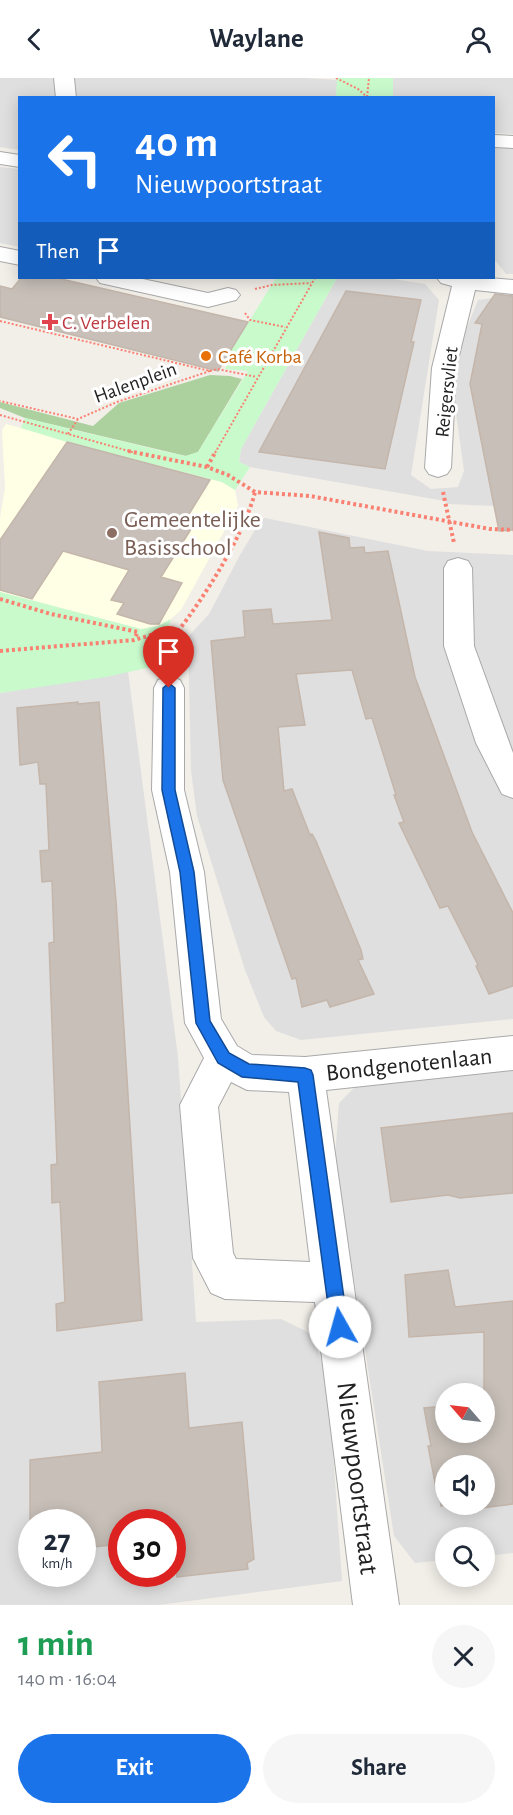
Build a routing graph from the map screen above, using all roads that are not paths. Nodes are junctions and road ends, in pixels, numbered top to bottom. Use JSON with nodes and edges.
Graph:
{"nodes":[{"id":1,"x":64,"y":78,"type":"edge"},
{"id":2,"x":66,"y":96,"type":"edge"},
{"id":3,"x":495,"y":141,"type":"edge"},
{"id":4,"x":513,"y":142,"type":"edge"},
{"id":5,"x":0,"y":158,"type":"edge"},
{"id":6,"x":18,"y":161,"type":"edge"},
{"id":7,"x":0,"y":254,"type":"edge"},
{"id":8,"x":18,"y":258,"type":"edge"},
{"id":9,"x":113,"y":279,"type":"edge"},
{"id":10,"x":457,"y":280,"type":"edge"},
{"id":11,"x":513,"y":287,"type":"edge"},
{"id":12,"x":228,"y":295,"type":"road end"},
{"id":13,"x":438,"y":468,"type":"road end"},
{"id":14,"x":458,"y":568,"type":"road end"},
{"id":15,"x":169,"y":688,"type":"dead end"},
{"id":16,"x":513,"y":785,"type":"edge"},
{"id":17,"x":513,"y":1053,"type":"edge"},
{"id":18,"x":224,"y":1058,"type":"junction"},
{"id":19,"x":305,"y":1075,"type":"junction"},
{"id":20,"x":334,"y":1279,"type":"junction"},
{"id":21,"x":376,"y":1605,"type":"edge"}],
"edges":[{"from":1,"to":2,"type":"street"},
{"from":3,"to":4,"type":"street"},
{"from":5,"to":6,"type":"street"},
{"from":7,"to":8,"type":"street"},
{"from":9,"to":12,"type":"street"},
{"from":10,"to":11,"type":"street"},
{"from":10,"to":13,"type":"street","name":"Reigersvliet"},
{"from":14,"to":16,"type":"street"},
{"from":15,"to":18,"type":"street"},
{"from":17,"to":19,"type":"street","name":"Bondgenotenlaan"},
{"from":18,"to":19,"type":"street"},
{"from":18,"to":20,"type":"street"},
{"from":19,"to":20,"type":"street","name":"Nieuwpoortstraat"},
{"from":20,"to":21,"type":"street","name":"Nieuwpoortstraat"}]}
